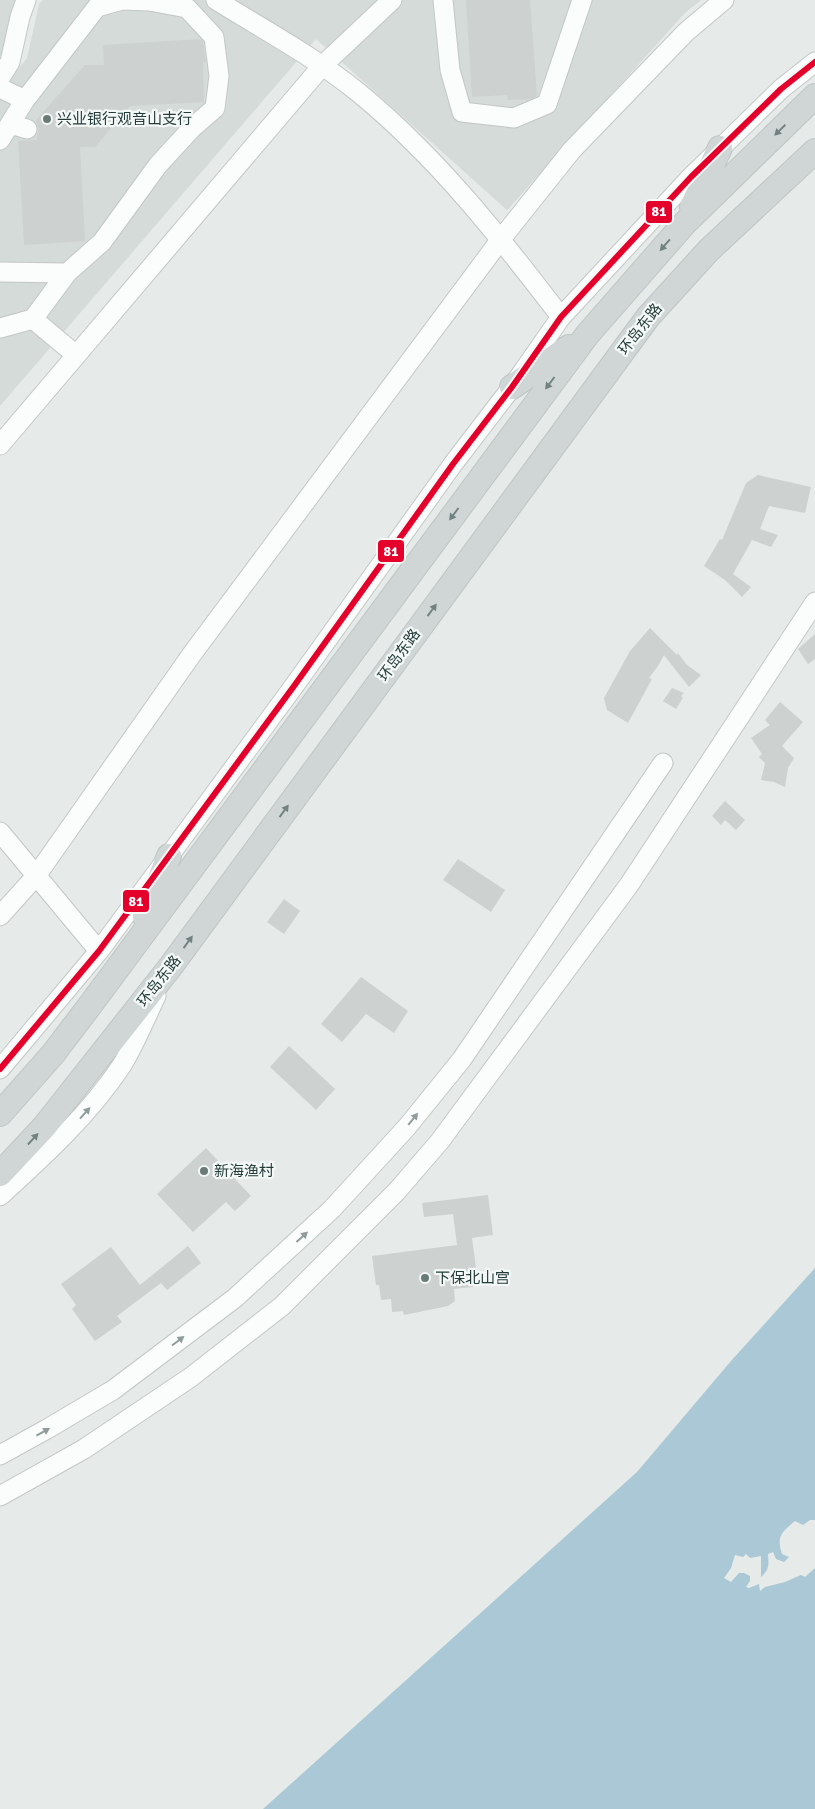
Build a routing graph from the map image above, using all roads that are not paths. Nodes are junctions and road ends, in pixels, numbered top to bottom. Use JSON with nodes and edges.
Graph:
{"nodes":[{"id":1,"x":26,"y":0,"type":"edge"},
{"id":2,"x":216,"y":0,"type":"edge"},
{"id":3,"x":392,"y":0,"type":"edge"},
{"id":4,"x":443,"y":0,"type":"edge"},
{"id":5,"x":582,"y":0,"type":"edge"},
{"id":6,"x":724,"y":0,"type":"edge"},
{"id":7,"x":815,"y":62,"type":"edge"},
{"id":8,"x":322,"y":66,"type":"junction"},
{"id":9,"x":0,"y":78,"type":"edge"},
{"id":10,"x":0,"y":88,"type":"edge"},
{"id":11,"x":815,"y":96,"type":"edge"},
{"id":12,"x":25,"y":100,"type":"junction"},
{"id":13,"x":27,"y":129,"type":"dead end"},
{"id":14,"x":0,"y":140,"type":"edge"},
{"id":15,"x":720,"y":148,"type":"junction"},
{"id":16,"x":815,"y":151,"type":"edge"},
{"id":17,"x":806,"y":163,"type":"edge"},
{"id":18,"x":684,"y":224,"type":"junction"},
{"id":19,"x":501,"y":239,"type":"junction"},
{"id":20,"x":0,"y":272,"type":"edge"},
{"id":21,"x":67,"y":272,"type":"junction"},
{"id":22,"x":33,"y":318,"type":"junction"},
{"id":23,"x":561,"y":318,"type":"junction"},
{"id":24,"x":0,"y":328,"type":"edge"},
{"id":25,"x":587,"y":335,"type":"junction"},
{"id":26,"x":76,"y":355,"type":"junction"},
{"id":27,"x":512,"y":387,"type":"junction"},
{"id":28,"x":0,"y":445,"type":"edge"},
{"id":29,"x":815,"y":602,"type":"edge"},
{"id":30,"x":662,"y":763,"type":"dead end"},
{"id":31,"x":0,"y":832,"type":"edge"},
{"id":32,"x":169,"y":856,"type":"junction"},
{"id":33,"x":36,"y":876,"type":"junction"},
{"id":34,"x":0,"y":916,"type":"edge"},
{"id":35,"x":134,"y":947,"type":"junction"},
{"id":36,"x":99,"y":952,"type":"junction"},
{"id":37,"x":170,"y":966,"type":"junction"},
{"id":38,"x":53,"y":1054,"type":"junction"},
{"id":39,"x":0,"y":1069,"type":"edge"},
{"id":40,"x":0,"y":1097,"type":"edge"},
{"id":41,"x":0,"y":1114,"type":"edge"},
{"id":42,"x":0,"y":1174,"type":"edge"},
{"id":43,"x":0,"y":1196,"type":"edge"},
{"id":44,"x":0,"y":1455,"type":"edge"},
{"id":45,"x":0,"y":1496,"type":"edge"}],
"edges":[{"from":1,"to":9,"type":"street"},
{"from":2,"to":8,"type":"street"},
{"from":3,"to":8,"type":"street"},
{"from":4,"to":5,"type":"street"},
{"from":6,"to":19,"type":"street"},
{"from":7,"to":15,"type":"street"},
{"from":8,"to":19,"type":"street"},
{"from":8,"to":26,"type":"street"},
{"from":10,"to":12,"type":"street"},
{"from":11,"to":18,"type":"main road","one_way":true},
{"from":12,"to":13,"type":"street"},
{"from":12,"to":14,"type":"street"},
{"from":12,"to":21,"type":"street"},
{"from":15,"to":18,"type":"main road"},
{"from":15,"to":23,"type":"street"},
{"from":16,"to":17,"type":"main road","name":"环岛东路"},
{"from":37,"to":17,"type":"main road","name":"环岛东路","one_way":true},
{"from":18,"to":25,"type":"main road","one_way":true},
{"from":19,"to":23,"type":"street"},
{"from":19,"to":33,"type":"street"},
{"from":20,"to":21,"type":"street"},
{"from":21,"to":22,"type":"street"},
{"from":22,"to":24,"type":"street"},
{"from":22,"to":26,"type":"street"},
{"from":23,"to":27,"type":"street"},
{"from":25,"to":27,"type":"main road"},
{"from":25,"to":35,"type":"main road","one_way":true},
{"from":26,"to":28,"type":"street"},
{"from":27,"to":32,"type":"street"},
{"from":29,"to":45,"type":"street"},
{"from":44,"to":30,"type":"street","one_way":true},
{"from":31,"to":33,"type":"street"},
{"from":32,"to":35,"type":"main road"},
{"from":32,"to":36,"type":"street"},
{"from":33,"to":34,"type":"street"},
{"from":33,"to":36,"type":"street"},
{"from":35,"to":38,"type":"main road"},
{"from":36,"to":39,"type":"street"},
{"from":42,"to":37,"type":"main road","name":"环岛东路","one_way":true},
{"from":43,"to":37,"type":"street","one_way":true},
{"from":38,"to":40,"type":"main road"},
{"from":38,"to":41,"type":"main road"}]}
